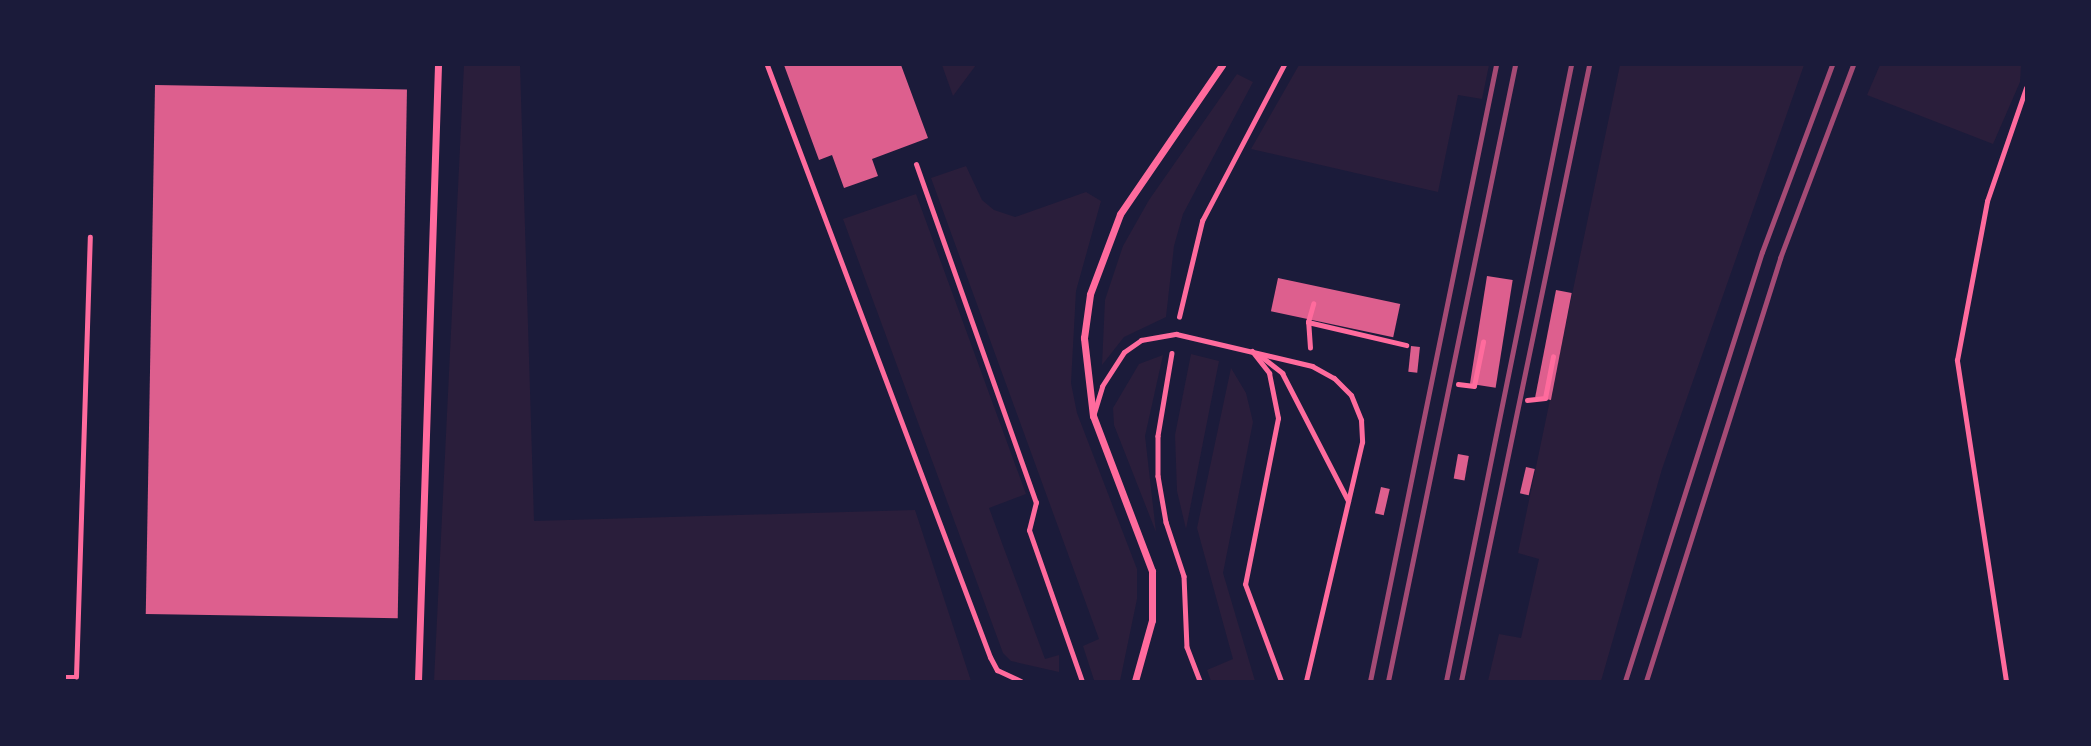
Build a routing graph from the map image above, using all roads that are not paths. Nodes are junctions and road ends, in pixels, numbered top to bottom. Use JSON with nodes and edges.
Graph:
{"nodes":[{"id":1,"x":438,"y":65,"type":"edge"},
{"id":2,"x":767,"y":65,"type":"edge"},
{"id":3,"x":1222,"y":65,"type":"edge"},
{"id":4,"x":2026,"y":88,"type":"edge"},
{"id":5,"x":916,"y":164,"type":"dead end"},
{"id":6,"x":1252,"y":350,"type":"junction"},
{"id":7,"x":1093,"y":416,"type":"junction"},
{"id":8,"x":1348,"y":501,"type":"junction"},
{"id":9,"x":418,"y":681,"type":"edge"},
{"id":10,"x":1021,"y":681,"type":"edge"},
{"id":11,"x":1082,"y":681,"type":"edge"},
{"id":12,"x":1135,"y":681,"type":"edge"},
{"id":13,"x":1281,"y":681,"type":"edge"},
{"id":14,"x":1306,"y":681,"type":"edge"},
{"id":15,"x":2006,"y":681,"type":"edge"}],
"edges":[{"from":1,"to":9,"type":"street"},
{"from":2,"to":10,"type":"lane"},
{"from":3,"to":7,"type":"street"},
{"from":4,"to":15,"type":"lane"},
{"from":5,"to":11,"type":"lane"},
{"from":6,"to":7,"type":"lane"},
{"from":6,"to":8,"type":"lane"},
{"from":6,"to":8,"type":"lane"},
{"from":6,"to":13,"type":"lane"},
{"from":7,"to":12,"type":"street"},
{"from":8,"to":14,"type":"lane"}]}
